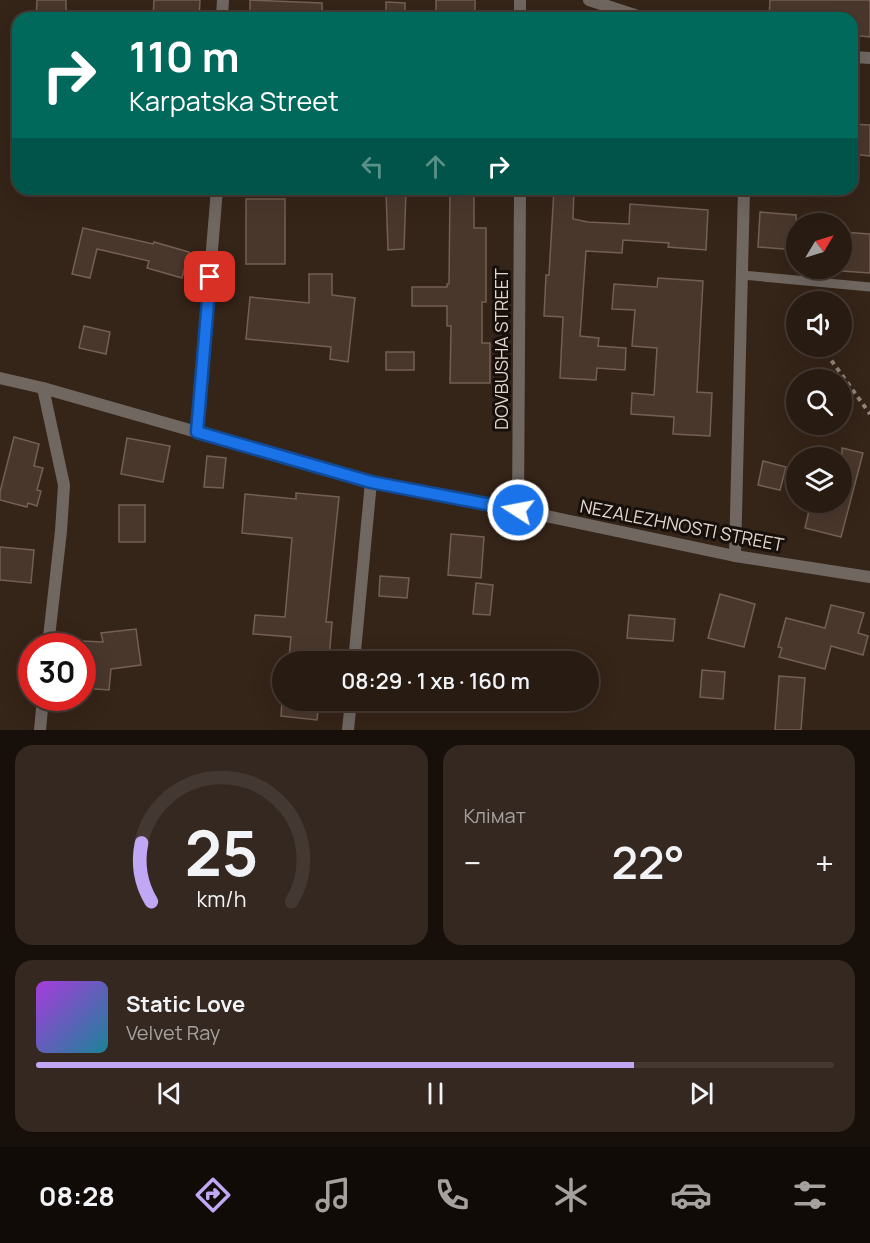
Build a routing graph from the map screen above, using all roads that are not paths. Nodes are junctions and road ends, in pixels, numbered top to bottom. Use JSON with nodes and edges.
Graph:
{"nodes":[{"id":1,"x":589,"y":0,"type":"edge"},
{"id":2,"x":626,"y":12,"type":"edge"},
{"id":3,"x":217,"y":195,"type":"edge"},
{"id":4,"x":520,"y":195,"type":"edge"},
{"id":5,"x":744,"y":195,"type":"edge"},
{"id":6,"x":742,"y":275,"type":"junction"},
{"id":7,"x":870,"y":287,"type":"edge"},
{"id":8,"x":0,"y":378,"type":"edge"},
{"id":9,"x":43,"y":388,"type":"junction"},
{"id":10,"x":197,"y":432,"type":"junction"},
{"id":11,"x":371,"y":482,"type":"junction"},
{"id":12,"x":518,"y":510,"type":"junction"},
{"id":13,"x":735,"y":556,"type":"junction"},
{"id":14,"x":870,"y":577,"type":"edge"},
{"id":15,"x":49,"y":633,"type":"edge"},
{"id":16,"x":355,"y":651,"type":"edge"},
{"id":17,"x":42,"y":711,"type":"edge"},
{"id":18,"x":350,"y":711,"type":"edge"},
{"id":19,"x":40,"y":730,"type":"edge"},
{"id":20,"x":348,"y":730,"type":"edge"}],
"edges":[{"from":1,"to":2,"type":"street"},
{"from":3,"to":10,"type":"street"},
{"from":4,"to":12,"type":"street","name":"DOVBUSHA STREET"},
{"from":5,"to":6,"type":"street"},
{"from":6,"to":7,"type":"lane"},
{"from":6,"to":13,"type":"street"},
{"from":8,"to":9,"type":"street","name":"NEZALEZHNOSTI STREET"},
{"from":9,"to":10,"type":"street","name":"NEZALEZHNOSTI STREET"},
{"from":9,"to":15,"type":"street"},
{"from":10,"to":11,"type":"street","name":"NEZALEZHNOSTI STREET"},
{"from":11,"to":12,"type":"street","name":"NEZALEZHNOSTI STREET"},
{"from":11,"to":16,"type":"street"},
{"from":12,"to":13,"type":"street","name":"NEZALEZHNOSTI STREET"},
{"from":13,"to":14,"type":"street","name":"NEZALEZHNOSTI STREET"},
{"from":17,"to":19,"type":"street"},
{"from":18,"to":20,"type":"street"}]}
